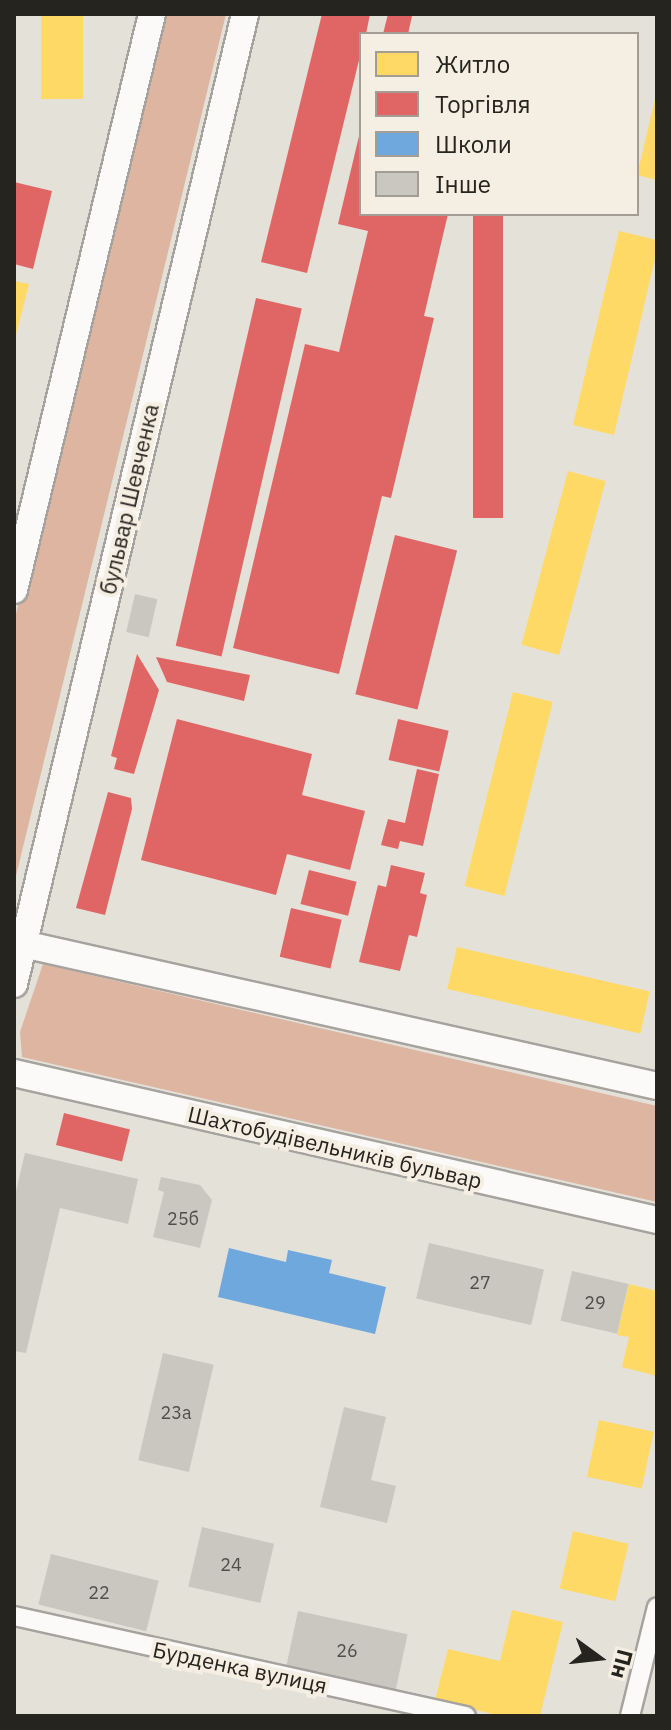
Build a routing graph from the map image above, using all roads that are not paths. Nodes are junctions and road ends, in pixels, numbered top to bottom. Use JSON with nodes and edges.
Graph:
{"nodes":[{"id":1,"x":152,"y":14,"type":"edge"},
{"id":2,"x":245,"y":14,"type":"edge"},
{"id":3,"x":14,"y":590,"type":"edge"},
{"id":4,"x":19,"y":943,"type":"edge"},
{"id":5,"x":14,"y":984,"type":"edge"},
{"id":6,"x":14,"y":1073,"type":"edge"},
{"id":7,"x":657,"y":1086,"type":"edge"},
{"id":8,"x":657,"y":1220,"type":"edge"},
{"id":9,"x":657,"y":1607,"type":"edge"},
{"id":10,"x":14,"y":1616,"type":"edge"},
{"id":11,"x":466,"y":1716,"type":"edge"},
{"id":12,"x":630,"y":1716,"type":"edge"}],
"edges":[{"from":1,"to":3,"type":"main road"},
{"from":2,"to":4,"type":"main road","name":"бульвар Шевченка"},
{"from":4,"to":5,"type":"main road","name":"бульвар Шевченка"},
{"from":4,"to":7,"type":"main road"},
{"from":6,"to":8,"type":"main road","name":"Шахтобудівельників бульвар"},
{"from":9,"to":12,"type":"street"},
{"from":10,"to":11,"type":"street","name":"Бурденка вулиця"}]}
